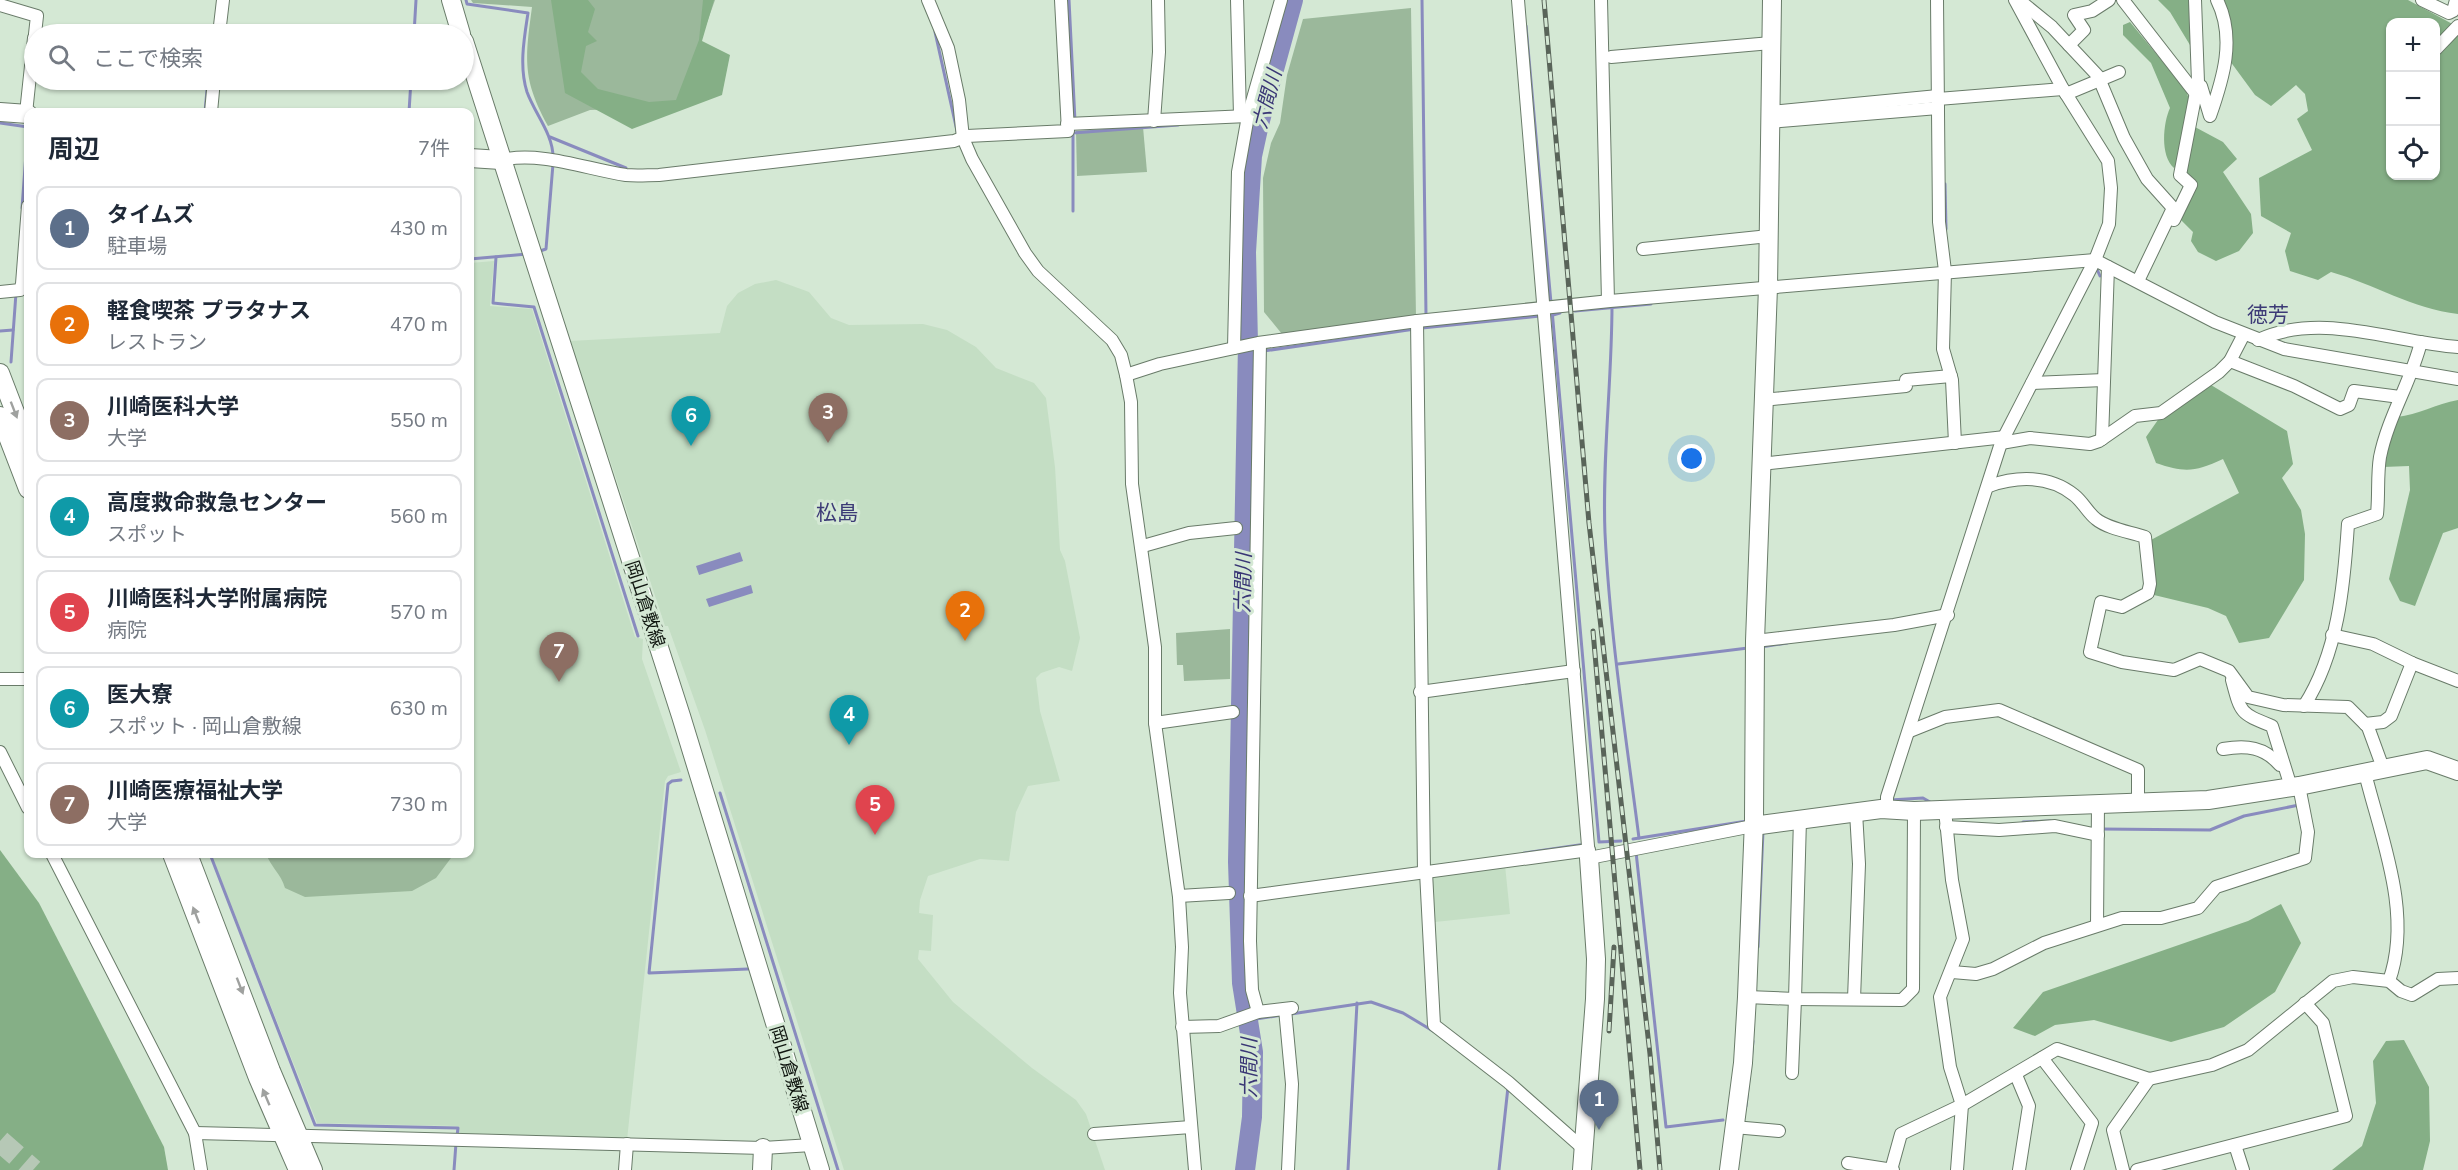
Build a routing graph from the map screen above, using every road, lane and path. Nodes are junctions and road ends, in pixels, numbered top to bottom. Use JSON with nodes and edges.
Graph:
{"nodes":[{"id":1,"x":223,"y":0,"type":"edge"},
{"id":2,"x":451,"y":0,"type":"edge"},
{"id":3,"x":928,"y":0,"type":"edge"},
{"id":4,"x":1061,"y":0,"type":"edge"},
{"id":5,"x":1158,"y":0,"type":"edge"},
{"id":6,"x":1238,"y":0,"type":"edge"},
{"id":7,"x":1281,"y":0,"type":"edge"},
{"id":8,"x":1518,"y":0,"type":"edge"},
{"id":9,"x":1601,"y":0,"type":"edge"},
{"id":10,"x":1772,"y":0,"type":"edge"},
{"id":11,"x":1937,"y":0,"type":"edge"},
{"id":12,"x":2017,"y":0,"type":"edge"},
{"id":13,"x":2109,"y":0,"type":"edge"},
{"id":14,"x":2123,"y":0,"type":"edge"},
{"id":15,"x":2195,"y":0,"type":"edge"},
{"id":16,"x":2217,"y":0,"type":"edge"},
{"id":17,"x":2422,"y":0,"type":"edge"},
{"id":18,"x":0,"y":5,"type":"edge"},
{"id":19,"x":2131,"y":6,"type":"edge"},
{"id":20,"x":2456,"y":6,"type":"edge"},
{"id":21,"x":36,"y":24,"type":"edge"},
{"id":22,"x":220,"y":24,"type":"edge"},
{"id":23,"x":458,"y":24,"type":"edge"},
{"id":24,"x":2458,"y":26,"type":"edge"},
{"id":25,"x":1771,"y":43,"type":"junction"},
{"id":26,"x":2069,"y":45,"type":"junction"},
{"id":27,"x":2440,"y":45,"type":"edge"},
{"id":28,"x":1611,"y":57,"type":"dead end"},
{"id":29,"x":2119,"y":72,"type":"dead end"},
{"id":30,"x":474,"y":73,"type":"edge"},
{"id":31,"x":2100,"y":81,"type":"junction"},
{"id":32,"x":2197,"y":88,"type":"junction"},
{"id":33,"x":29,"y":90,"type":"edge"},
{"id":34,"x":213,"y":90,"type":"edge"},
{"id":35,"x":2065,"y":92,"type":"junction"},
{"id":36,"x":1938,"y":101,"type":"junction"},
{"id":37,"x":28,"y":108,"type":"edge"},
{"id":38,"x":211,"y":108,"type":"edge"},
{"id":39,"x":0,"y":112,"type":"edge"},
{"id":40,"x":24,"y":114,"type":"edge"},
{"id":41,"x":1774,"y":116,"type":"junction"},
{"id":42,"x":1245,"y":117,"type":"junction"},
{"id":43,"x":1154,"y":121,"type":"junction"},
{"id":44,"x":1073,"y":124,"type":"junction"},
{"id":45,"x":963,"y":138,"type":"junction"},
{"id":46,"x":474,"y":158,"type":"edge"},
{"id":47,"x":501,"y":160,"type":"junction"},
{"id":48,"x":24,"y":226,"type":"edge"},
{"id":49,"x":1769,"y":236,"type":"junction"},
{"id":50,"x":1643,"y":249,"type":"dead end"},
{"id":51,"x":2095,"y":260,"type":"junction"},
{"id":52,"x":2108,"y":267,"type":"junction"},
{"id":53,"x":1945,"y":271,"type":"junction"},
{"id":54,"x":2140,"y":282,"type":"junction"},
{"id":55,"x":1768,"y":287,"type":"junction"},
{"id":56,"x":11,"y":291,"type":"edge"},
{"id":57,"x":1611,"y":301,"type":"junction"},
{"id":58,"x":1548,"y":311,"type":"junction"},
{"id":59,"x":1420,"y":324,"type":"junction"},
{"id":60,"x":2244,"y":334,"type":"junction"},
{"id":61,"x":2258,"y":340,"type":"junction"},
{"id":62,"x":2421,"y":342,"type":"junction"},
{"id":63,"x":2458,"y":347,"type":"edge"},
{"id":64,"x":1236,"y":348,"type":"junction"},
{"id":65,"x":1259,"y":348,"type":"junction"},
{"id":66,"x":2230,"y":362,"type":"junction"},
{"id":67,"x":2414,"y":370,"type":"junction"},
{"id":68,"x":0,"y":373,"type":"edge"},
{"id":69,"x":1126,"y":375,"type":"junction"},
{"id":70,"x":1951,"y":376,"type":"junction"},
{"id":71,"x":2458,"y":379,"type":"edge"},
{"id":72,"x":2104,"y":380,"type":"junction"},
{"id":73,"x":2032,"y":383,"type":"junction"},
{"id":74,"x":2400,"y":397,"type":"junction"},
{"id":75,"x":1768,"y":399,"type":"junction"},
{"id":76,"x":0,"y":416,"type":"edge"},
{"id":77,"x":24,"y":436,"type":"edge"},
{"id":78,"x":2102,"y":439,"type":"junction"},
{"id":79,"x":2003,"y":440,"type":"junction"},
{"id":80,"x":1955,"y":443,"type":"junction"},
{"id":81,"x":1766,"y":463,"type":"junction"},
{"id":82,"x":24,"y":479,"type":"edge"},
{"id":83,"x":1989,"y":486,"type":"junction"},
{"id":84,"x":1236,"y":528,"type":"dead end"},
{"id":85,"x":1143,"y":546,"type":"junction"},
{"id":86,"x":1948,"y":615,"type":"junction"},
{"id":87,"x":2332,"y":635,"type":"junction"},
{"id":88,"x":1758,"y":643,"type":"junction"},
{"id":89,"x":2412,"y":663,"type":"junction"},
{"id":90,"x":1574,"y":671,"type":"junction"},
{"id":91,"x":2229,"y":671,"type":"junction"},
{"id":92,"x":24,"y":679,"type":"edge"},
{"id":93,"x":0,"y":680,"type":"edge"},
{"id":94,"x":2458,"y":681,"type":"edge"},
{"id":95,"x":1424,"y":692,"type":"junction"},
{"id":96,"x":2304,"y":706,"type":"junction"},
{"id":97,"x":1233,"y":712,"type":"dead end"},
{"id":98,"x":1155,"y":723,"type":"junction"},
{"id":99,"x":2365,"y":724,"type":"junction"},
{"id":100,"x":1910,"y":731,"type":"junction"},
{"id":101,"x":2223,"y":749,"type":"dead end"},
{"id":102,"x":0,"y":752,"type":"edge"},
{"id":103,"x":2383,"y":768,"type":"junction"},
{"id":104,"x":2458,"y":771,"type":"edge"},
{"id":105,"x":2365,"y":773,"type":"junction"},
{"id":106,"x":2292,"y":781,"type":"junction"},
{"id":107,"x":24,"y":800,"type":"edge"},
{"id":108,"x":2138,"y":802,"type":"junction"},
{"id":109,"x":1887,"y":803,"type":"junction"},
{"id":110,"x":2098,"y":804,"type":"junction"},
{"id":111,"x":1914,"y":811,"type":"junction"},
{"id":112,"x":1856,"y":812,"type":"junction"},
{"id":113,"x":1800,"y":819,"type":"junction"},
{"id":114,"x":1946,"y":819,"type":"junction"},
{"id":115,"x":1757,"y":822,"type":"junction"},
{"id":116,"x":2098,"y":831,"type":"junction"},
{"id":117,"x":1588,"y":849,"type":"junction"},
{"id":118,"x":54,"y":858,"type":"edge"},
{"id":119,"x":174,"y":858,"type":"edge"},
{"id":120,"x":189,"y":858,"type":"edge"},
{"id":121,"x":1426,"y":870,"type":"junction"},
{"id":122,"x":1250,"y":892,"type":"junction"},
{"id":123,"x":1229,"y":893,"type":"dead end"},
{"id":124,"x":1179,"y":896,"type":"junction"},
{"id":125,"x":2097,"y":925,"type":"junction"},
{"id":126,"x":1952,"y":972,"type":"junction"},
{"id":127,"x":2458,"y":978,"type":"edge"},
{"id":128,"x":2389,"y":981,"type":"junction"},
{"id":129,"x":1753,"y":998,"type":"junction"},
{"id":130,"x":1795,"y":999,"type":"junction"},
{"id":131,"x":1854,"y":999,"type":"junction"},
{"id":132,"x":2305,"y":1003,"type":"junction"},
{"id":133,"x":1257,"y":1013,"type":"junction"},
{"id":134,"x":1182,"y":1027,"type":"junction"},
{"id":135,"x":2042,"y":1058,"type":"junction"},
{"id":136,"x":1792,"y":1073,"type":"dead end"},
{"id":137,"x":2016,"y":1075,"type":"junction"},
{"id":138,"x":2149,"y":1079,"type":"junction"},
{"id":139,"x":1962,"y":1105,"type":"junction"},
{"id":140,"x":1191,"y":1127,"type":"junction"},
{"id":141,"x":1734,"y":1127,"type":"junction"},
{"id":142,"x":1779,"y":1131,"type":"dead end"},
{"id":143,"x":195,"y":1133,"type":"junction"},
{"id":144,"x":1094,"y":1134,"type":"dead end"},
{"id":145,"x":291,"y":1135,"type":"junction"},
{"id":146,"x":627,"y":1144,"type":"junction"},
{"id":147,"x":812,"y":1145,"type":"junction"},
{"id":148,"x":2235,"y":1145,"type":"junction"},
{"id":149,"x":763,"y":1148,"type":"junction"},
{"id":150,"x":1585,"y":1150,"type":"junction"},
{"id":151,"x":1848,"y":1163,"type":"dead end"},
{"id":152,"x":201,"y":1170,"type":"edge"},
{"id":153,"x":298,"y":1170,"type":"edge"},
{"id":154,"x":313,"y":1170,"type":"edge"},
{"id":155,"x":626,"y":1170,"type":"edge"},
{"id":156,"x":762,"y":1170,"type":"edge"},
{"id":157,"x":820,"y":1170,"type":"edge"},
{"id":158,"x":1195,"y":1170,"type":"edge"},
{"id":159,"x":1288,"y":1170,"type":"edge"},
{"id":160,"x":1582,"y":1170,"type":"edge"},
{"id":161,"x":1729,"y":1170,"type":"edge"},
{"id":162,"x":1892,"y":1170,"type":"edge"},
{"id":163,"x":1957,"y":1170,"type":"edge"},
{"id":164,"x":2019,"y":1170,"type":"edge"},
{"id":165,"x":2078,"y":1170,"type":"edge"},
{"id":166,"x":2123,"y":1170,"type":"edge"},
{"id":167,"x":2137,"y":1170,"type":"edge"},
{"id":168,"x":2243,"y":1170,"type":"edge"}],
"edges":[{"from":1,"to":22,"type":"street"},
{"from":2,"to":23,"type":"street"},
{"from":3,"to":45,"type":"street"},
{"from":4,"to":44,"type":"street"},
{"from":5,"to":43,"type":"street"},
{"from":6,"to":42,"type":"street"},
{"from":7,"to":42,"type":"street"},
{"from":8,"to":58,"type":"street"},
{"from":9,"to":57,"type":"street"},
{"from":10,"to":25,"type":"street"},
{"from":11,"to":36,"type":"street"},
{"from":12,"to":26,"type":"street"},
{"from":12,"to":35,"type":"street"},
{"from":13,"to":26,"type":"street"},
{"from":14,"to":19,"type":"street"},
{"from":15,"to":32,"type":"street"},
{"from":16,"to":32,"type":"street"},
{"from":17,"to":20,"type":"street"},
{"from":18,"to":21,"type":"street"},
{"from":19,"to":32,"type":"street"},
{"from":24,"to":27,"type":"street"},
{"from":25,"to":28,"type":"street"},
{"from":25,"to":41,"type":"street"},
{"from":26,"to":31,"type":"street"},
{"from":29,"to":31,"type":"street"},
{"from":30,"to":47,"type":"street","name":"岡山倉敷線"},
{"from":31,"to":35,"type":"street"},
{"from":31,"to":54,"type":"street"},
{"from":32,"to":54,"type":"street"},
{"from":33,"to":37,"type":"street"},
{"from":34,"to":38,"type":"street"},
{"from":35,"to":36,"type":"street"},
{"from":35,"to":51,"type":"street"},
{"from":36,"to":41,"type":"street"},
{"from":36,"to":53,"type":"street"},
{"from":39,"to":40,"type":"street"},
{"from":41,"to":49,"type":"street"},
{"from":42,"to":43,"type":"street"},
{"from":42,"to":64,"type":"street"},
{"from":43,"to":44,"type":"street"},
{"from":44,"to":45,"type":"street"},
{"from":45,"to":47,"type":"street"},
{"from":45,"to":69,"type":"street"},
{"from":46,"to":47,"type":"street"},
{"from":47,"to":147,"type":"street","name":"岡山倉敷線"},
{"from":48,"to":56,"type":"street"},
{"from":49,"to":50,"type":"street"},
{"from":49,"to":55,"type":"street"},
{"from":51,"to":52,"type":"street"},
{"from":51,"to":53,"type":"street"},
{"from":51,"to":73,"type":"street"},
{"from":52,"to":54,"type":"street"},
{"from":52,"to":72,"type":"street"},
{"from":53,"to":55,"type":"street"},
{"from":53,"to":70,"type":"street"},
{"from":54,"to":60,"type":"street"},
{"from":55,"to":57,"type":"street"},
{"from":55,"to":75,"type":"street"},
{"from":57,"to":58,"type":"street"},
{"from":58,"to":59,"type":"street"},
{"from":58,"to":90,"type":"street"},
{"from":59,"to":65,"type":"street"},
{"from":59,"to":95,"type":"street"},
{"from":60,"to":61,"type":"street"},
{"from":60,"to":66,"type":"street"},
{"from":61,"to":62,"type":"street"},
{"from":61,"to":67,"type":"street"},
{"from":62,"to":63,"type":"street"},
{"from":62,"to":67,"type":"street"},
{"from":64,"to":65,"type":"street"},
{"from":64,"to":69,"type":"street"},
{"from":65,"to":122,"type":"street"},
{"from":66,"to":74,"type":"street"},
{"from":66,"to":78,"type":"street"},
{"from":67,"to":71,"type":"street"},
{"from":67,"to":74,"type":"street"},
{"from":68,"to":77,"type":"street","one_way":true},
{"from":69,"to":85,"type":"street"},
{"from":70,"to":75,"type":"street"},
{"from":70,"to":80,"type":"street"},
{"from":72,"to":73,"type":"street"},
{"from":72,"to":78,"type":"street"},
{"from":73,"to":79,"type":"street"},
{"from":74,"to":87,"type":"street"},
{"from":75,"to":81,"type":"street"},
{"from":76,"to":82,"type":"street"},
{"from":78,"to":79,"type":"street"},
{"from":79,"to":80,"type":"street"},
{"from":79,"to":83,"type":"street"},
{"from":80,"to":81,"type":"street"},
{"from":81,"to":88,"type":"street"},
{"from":83,"to":86,"type":"street"},
{"from":83,"to":91,"type":"street"},
{"from":84,"to":85,"type":"street"},
{"from":85,"to":98,"type":"street"},
{"from":86,"to":88,"type":"street"},
{"from":86,"to":100,"type":"street"},
{"from":87,"to":89,"type":"street"},
{"from":87,"to":96,"type":"street"},
{"from":88,"to":115,"type":"street"},
{"from":89,"to":94,"type":"street"},
{"from":89,"to":99,"type":"street"},
{"from":90,"to":95,"type":"street"},
{"from":90,"to":117,"type":"street"},
{"from":91,"to":96,"type":"street"},
{"from":91,"to":106,"type":"street"},
{"from":92,"to":93,"type":"street"},
{"from":95,"to":121,"type":"street"},
{"from":96,"to":99,"type":"street"},
{"from":97,"to":98,"type":"street"},
{"from":98,"to":124,"type":"street"},
{"from":99,"to":103,"type":"street"},
{"from":100,"to":108,"type":"street"},
{"from":100,"to":109,"type":"street"},
{"from":101,"to":106,"type":"street"},
{"from":102,"to":107,"type":"street"},
{"from":103,"to":104,"type":"street"},
{"from":103,"to":105,"type":"street"},
{"from":105,"to":106,"type":"street"},
{"from":105,"to":128,"type":"street"},
{"from":106,"to":108,"type":"street"},
{"from":106,"to":125,"type":"street"},
{"from":108,"to":110,"type":"street"},
{"from":109,"to":111,"type":"street"},
{"from":109,"to":112,"type":"street"},
{"from":110,"to":114,"type":"street"},
{"from":110,"to":116,"type":"street"},
{"from":111,"to":114,"type":"street"},
{"from":111,"to":131,"type":"street"},
{"from":112,"to":113,"type":"street"},
{"from":112,"to":131,"type":"street"},
{"from":113,"to":115,"type":"street"},
{"from":113,"to":130,"type":"street"},
{"from":114,"to":116,"type":"street"},
{"from":114,"to":126,"type":"street"},
{"from":115,"to":117,"type":"street"},
{"from":115,"to":129,"type":"street"},
{"from":116,"to":125,"type":"street"},
{"from":117,"to":121,"type":"street"},
{"from":117,"to":150,"type":"street"},
{"from":118,"to":143,"type":"street"},
{"from":145,"to":119,"type":"street","one_way":true},
{"from":120,"to":145,"type":"street","one_way":true},
{"from":121,"to":122,"type":"street"},
{"from":121,"to":150,"type":"street"},
{"from":122,"to":133,"type":"street"},
{"from":123,"to":124,"type":"street"},
{"from":124,"to":134,"type":"street"},
{"from":125,"to":126,"type":"street"},
{"from":126,"to":139,"type":"street"},
{"from":127,"to":128,"type":"street"},
{"from":128,"to":132,"type":"street"},
{"from":129,"to":130,"type":"street"},
{"from":129,"to":141,"type":"street"},
{"from":130,"to":131,"type":"street"},
{"from":130,"to":136,"type":"street"},
{"from":132,"to":138,"type":"street"},
{"from":132,"to":148,"type":"street"},
{"from":133,"to":134,"type":"street"},
{"from":133,"to":159,"type":"street"},
{"from":134,"to":140,"type":"street"},
{"from":135,"to":137,"type":"street"},
{"from":135,"to":138,"type":"street"},
{"from":135,"to":165,"type":"street"},
{"from":137,"to":139,"type":"street"},
{"from":137,"to":164,"type":"street"},
{"from":138,"to":166,"type":"street"},
{"from":139,"to":162,"type":"street"},
{"from":139,"to":163,"type":"street"},
{"from":140,"to":144,"type":"street"},
{"from":140,"to":158,"type":"street"},
{"from":141,"to":142,"type":"street"},
{"from":141,"to":161,"type":"street"},
{"from":143,"to":145,"type":"street"},
{"from":143,"to":152,"type":"street"},
{"from":145,"to":146,"type":"street"},
{"from":145,"to":153,"type":"street"},
{"from":145,"to":154,"type":"street"},
{"from":146,"to":149,"type":"street"},
{"from":146,"to":155,"type":"street"},
{"from":147,"to":149,"type":"street"},
{"from":147,"to":157,"type":"street","name":"岡山倉敷線"},
{"from":148,"to":167,"type":"street"},
{"from":148,"to":168,"type":"street"},
{"from":149,"to":156,"type":"street"},
{"from":150,"to":160,"type":"street"},
{"from":151,"to":162,"type":"street"}]}
